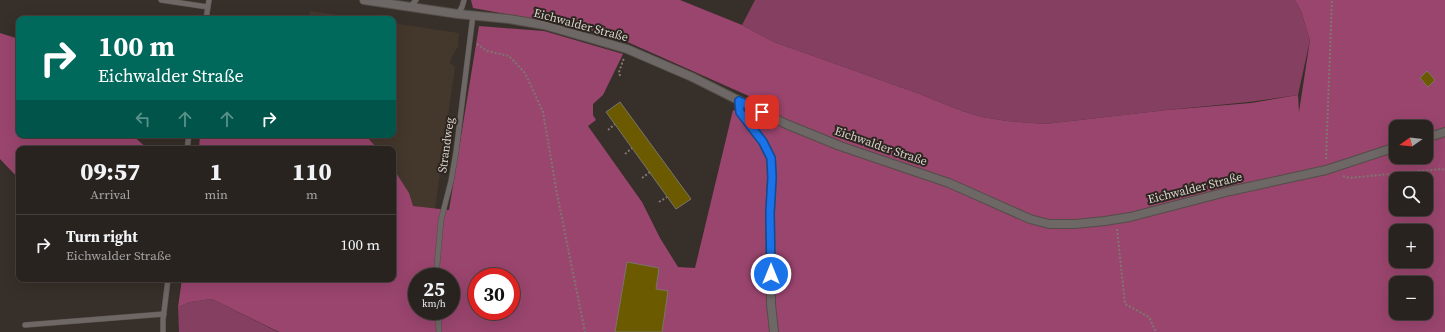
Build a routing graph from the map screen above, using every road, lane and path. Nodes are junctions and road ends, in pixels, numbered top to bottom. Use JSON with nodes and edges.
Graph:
{"nodes":[{"id":1,"x":161,"y":0,"type":"edge"},
{"id":2,"x":209,"y":0,"type":"edge"},
{"id":3,"x":364,"y":0,"type":"edge"},
{"id":4,"x":416,"y":0,"type":"edge"},
{"id":5,"x":464,"y":0,"type":"edge"},
{"id":6,"x":1332,"y":0,"type":"edge"},
{"id":7,"x":208,"y":7,"type":"junction"},
{"id":8,"x":410,"y":7,"type":"junction"},
{"id":9,"x":458,"y":14,"type":"junction"},
{"id":10,"x":474,"y":15,"type":"junction"},
{"id":11,"x":206,"y":16,"type":"edge"},
{"id":12,"x":470,"y":40,"type":"junction"},
{"id":13,"x":627,"y":49,"type":"junction"},
{"id":14,"x":620,"y":76,"type":"dead end"},
{"id":15,"x":739,"y":101,"type":"junction"},
{"id":16,"x":615,"y":124,"type":"dead end"},
{"id":17,"x":608,"y":130,"type":"dead end"},
{"id":18,"x":1445,"y":132,"type":"edge"},
{"id":19,"x":1433,"y":136,"type":"edge"},
{"id":20,"x":632,"y":148,"type":"dead end"},
{"id":21,"x":1389,"y":150,"type":"edge"},
{"id":22,"x":625,"y":154,"type":"dead end"},
{"id":23,"x":1326,"y":170,"type":"junction"},
{"id":24,"x":1445,"y":170,"type":"edge"},
{"id":25,"x":650,"y":172,"type":"dead end"},
{"id":26,"x":642,"y":178,"type":"dead end"},
{"id":27,"x":668,"y":197,"type":"dead end"},
{"id":28,"x":659,"y":202,"type":"dead end"},
{"id":29,"x":1116,"y":220,"type":"junction"},
{"id":30,"x":437,"y":268,"type":"edge"},
{"id":31,"x":168,"y":282,"type":"edge"},
{"id":32,"x":164,"y":314,"type":"junction"},
{"id":33,"x":438,"y":320,"type":"edge"},
{"id":34,"x":25,"y":325,"type":"dead end"},
{"id":35,"x":163,"y":332,"type":"edge"},
{"id":36,"x":439,"y":332,"type":"edge"},
{"id":37,"x":585,"y":332,"type":"edge"},
{"id":38,"x":774,"y":332,"type":"edge"},
{"id":39,"x":1156,"y":332,"type":"edge"}],
"edges":[{"from":1,"to":7,"type":"lane"},
{"from":2,"to":7,"type":"lane"},
{"from":3,"to":8,"type":"street","name":"Eichwalder Straße"},
{"from":4,"to":8,"type":"lane"},
{"from":5,"to":9,"type":"lane"},
{"from":6,"to":23,"type":"path"},
{"from":7,"to":11,"type":"lane"},
{"from":8,"to":9,"type":"street","name":"Eichwalder Straße"},
{"from":9,"to":10,"type":"street","name":"Eichwalder Straße"},
{"from":10,"to":12,"type":"lane","name":"Strandweg"},
{"from":10,"to":13,"type":"street","name":"Eichwalder Straße"},
{"from":12,"to":30,"type":"lane","name":"Strandweg"},
{"from":12,"to":37,"type":"path"},
{"from":13,"to":14,"type":"path"},
{"from":13,"to":15,"type":"street","name":"Eichwalder Straße"},
{"from":15,"to":29,"type":"street","name":"Eichwalder Straße"},
{"from":15,"to":38,"type":"street"},
{"from":16,"to":17,"type":"path"},
{"from":18,"to":19,"type":"street"},
{"from":20,"to":22,"type":"path"},
{"from":21,"to":23,"type":"street","name":"Eichwalder Straße"},
{"from":23,"to":24,"type":"path"},
{"from":23,"to":29,"type":"street","name":"Eichwalder Straße"},
{"from":25,"to":26,"type":"path"},
{"from":27,"to":28,"type":"path"},
{"from":29,"to":39,"type":"path"},
{"from":31,"to":32,"type":"lane"},
{"from":32,"to":34,"type":"lane"},
{"from":32,"to":35,"type":"lane"},
{"from":33,"to":36,"type":"lane"}]}
